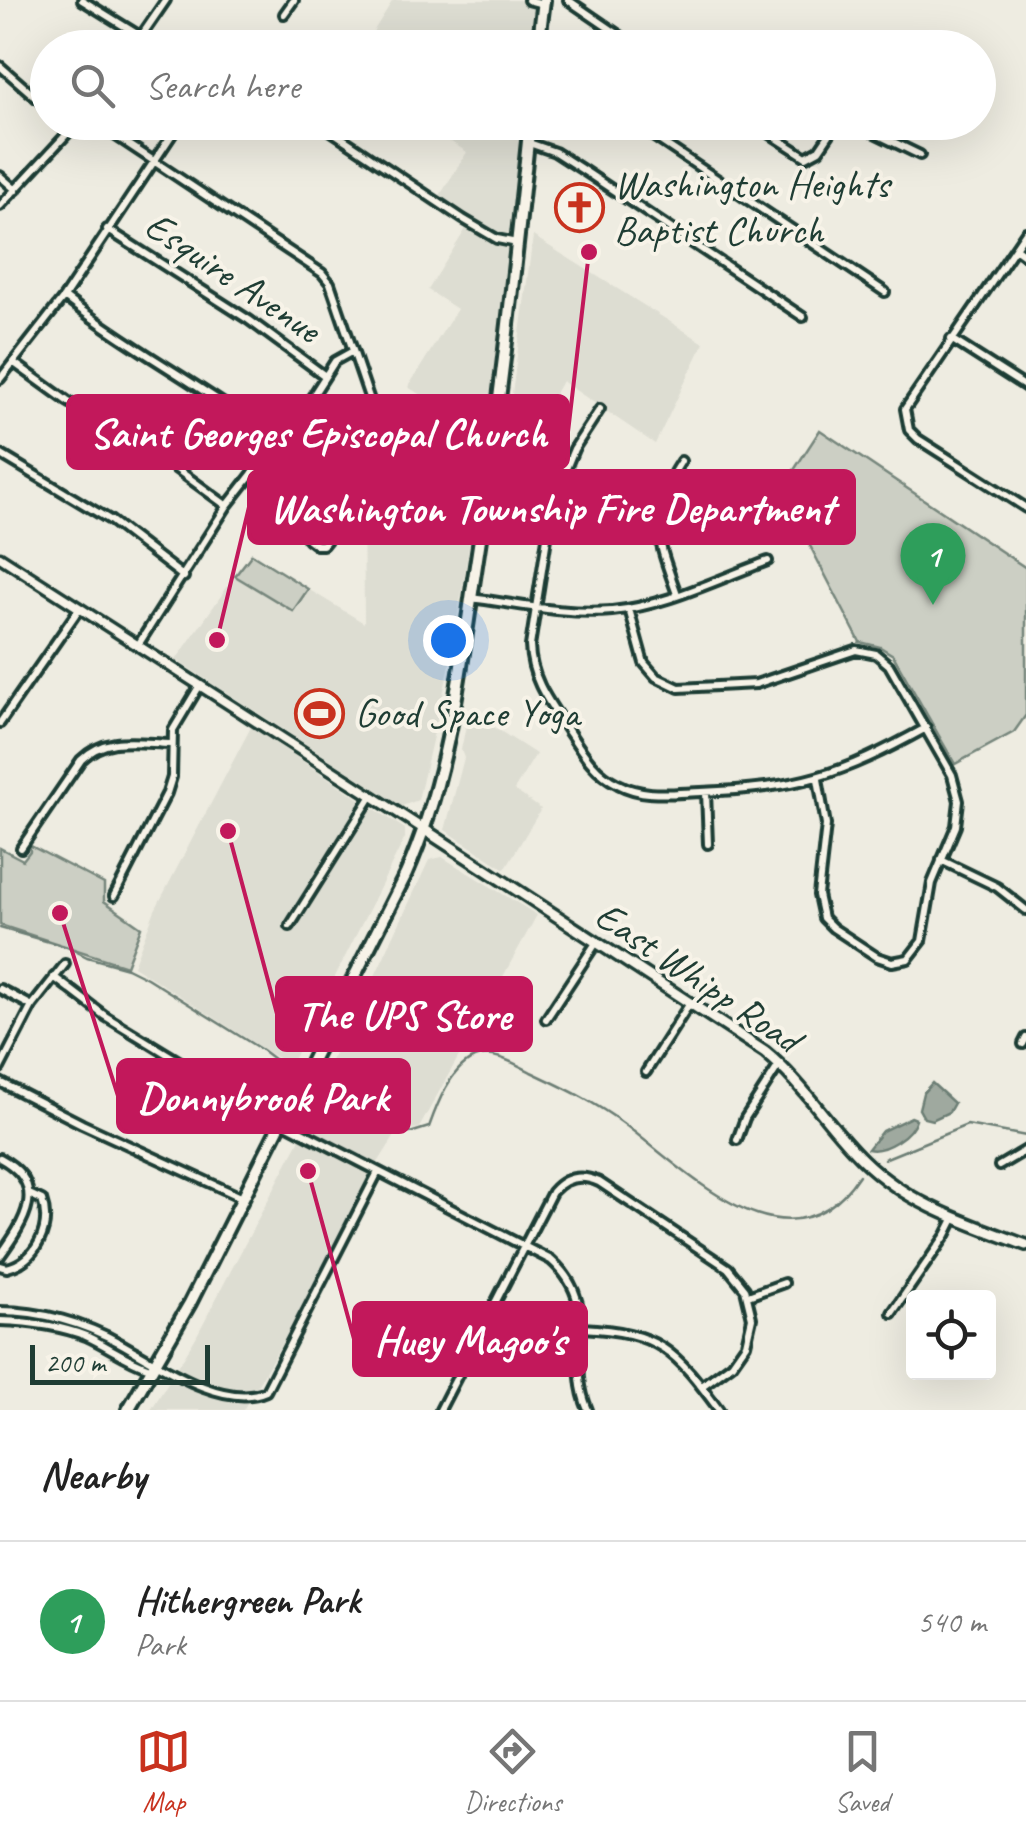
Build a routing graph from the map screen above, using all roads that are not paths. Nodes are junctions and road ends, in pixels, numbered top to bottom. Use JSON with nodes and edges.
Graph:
{"nodes":[{"id":1,"x":82,"y":0,"type":"edge"},
{"id":2,"x":166,"y":0,"type":"edge"},
{"id":3,"x":294,"y":0,"type":"edge"},
{"id":4,"x":528,"y":0,"type":"edge"},
{"id":5,"x":568,"y":0,"type":"edge"},
{"id":6,"x":544,"y":2,"type":"edge"},
{"id":7,"x":284,"y":14,"type":"dead end"},
{"id":8,"x":130,"y":30,"type":"edge"},
{"id":9,"x":144,"y":30,"type":"edge"},
{"id":10,"x":540,"y":30,"type":"edge"},
{"id":11,"x":612,"y":30,"type":"edge"},
{"id":12,"x":0,"y":66,"type":"edge"},
{"id":13,"x":30,"y":92,"type":"edge"},
{"id":14,"x":62,"y":140,"type":"edge"},
{"id":15,"x":122,"y":140,"type":"edge"},
{"id":16,"x":167,"y":140,"type":"edge"},
{"id":17,"x":345,"y":140,"type":"edge"},
{"id":18,"x":528,"y":140,"type":"edge"},
{"id":19,"x":659,"y":140,"type":"edge"},
{"id":20,"x":780,"y":140,"type":"edge"},
{"id":21,"x":826,"y":140,"type":"edge"},
{"id":22,"x":888,"y":140,"type":"edge"},
{"id":23,"x":528,"y":143,"type":"junction"},
{"id":24,"x":920,"y":156,"type":"dead end"},
{"id":25,"x":153,"y":161,"type":"junction"},
{"id":26,"x":0,"y":176,"type":"edge"},
{"id":27,"x":16,"y":190,"type":"junction"},
{"id":28,"x":0,"y":206,"type":"edge"},
{"id":29,"x":107,"y":229,"type":"junction"},
{"id":30,"x":1026,"y":232,"type":"edge"},
{"id":31,"x":518,"y":244,"type":"junction"},
{"id":32,"x":1015,"y":248,"type":"junction"},
{"id":33,"x":1026,"y":256,"type":"edge"},
{"id":34,"x":885,"y":292,"type":"dead end"},
{"id":35,"x":64,"y":297,"type":"junction"},
{"id":36,"x":803,"y":317,"type":"dead end"},
{"id":37,"x":951,"y":339,"type":"junction"},
{"id":38,"x":353,"y":351,"type":"junction"},
{"id":39,"x":13,"y":362,"type":"junction"},
{"id":40,"x":326,"y":376,"type":"junction"},
{"id":41,"x":0,"y":380,"type":"edge"},
{"id":42,"x":1026,"y":387,"type":"edge"},
{"id":43,"x":600,"y":408,"type":"dead end"},
{"id":44,"x":277,"y":442,"type":"junction"},
{"id":45,"x":0,"y":454,"type":"edge"},
{"id":46,"x":680,"y":462,"type":"dead end"},
{"id":47,"x":329,"y":494,"type":"junction"},
{"id":48,"x":227,"y":506,"type":"junction"},
{"id":49,"x":1026,"y":508,"type":"edge"},
{"id":50,"x":0,"y":557,"type":"edge"},
{"id":51,"x":768,"y":561,"type":"dead end"},
{"id":52,"x":184,"y":576,"type":"junction"},
{"id":53,"x":677,"y":594,"type":"junction"},
{"id":54,"x":472,"y":598,"type":"junction"},
{"id":55,"x":79,"y":608,"type":"junction"},
{"id":56,"x":535,"y":608,"type":"junction"},
{"id":57,"x":629,"y":609,"type":"junction"},
{"id":58,"x":138,"y":646,"type":"junction"},
{"id":59,"x":200,"y":686,"type":"junction"},
{"id":60,"x":0,"y":723,"type":"edge"},
{"id":61,"x":926,"y":728,"type":"junction"},
{"id":62,"x":170,"y":744,"type":"junction"},
{"id":63,"x":818,"y":779,"type":"junction"},
{"id":64,"x":706,"y":792,"type":"junction"},
{"id":65,"x":371,"y":797,"type":"junction"},
{"id":66,"x":425,"y":830,"type":"junction"},
{"id":67,"x":708,"y":844,"type":"dead end"},
{"id":68,"x":20,"y":848,"type":"dead end"},
{"id":69,"x":942,"y":860,"type":"junction"},
{"id":70,"x":114,"y":896,"type":"dead end"},
{"id":71,"x":1026,"y":897,"type":"edge"},
{"id":72,"x":1023,"y":907,"type":"edge"},
{"id":73,"x":290,"y":926,"type":"dead end"},
{"id":74,"x":596,"y":942,"type":"junction"},
{"id":75,"x":65,"y":964,"type":"dead end"},
{"id":76,"x":54,"y":976,"type":"junction"},
{"id":77,"x":0,"y":989,"type":"edge"},
{"id":78,"x":690,"y":1003,"type":"junction"},
{"id":79,"x":32,"y":1006,"type":"junction"},
{"id":80,"x":546,"y":1019,"type":"dead end"},
{"id":81,"x":780,"y":1065,"type":"junction"},
{"id":82,"x":0,"y":1068,"type":"edge"},
{"id":83,"x":646,"y":1072,"type":"dead end"},
{"id":84,"x":0,"y":1082,"type":"edge"},
{"id":85,"x":282,"y":1122,"type":"junction"},
{"id":86,"x":738,"y":1140,"type":"dead end"},
{"id":87,"x":1026,"y":1150,"type":"edge"},
{"id":88,"x":0,"y":1158,"type":"edge"},
{"id":89,"x":999,"y":1166,"type":"dead end"},
{"id":90,"x":379,"y":1172,"type":"junction"},
{"id":91,"x":29,"y":1194,"type":"junction"},
{"id":92,"x":244,"y":1198,"type":"junction"},
{"id":93,"x":954,"y":1219,"type":"junction"},
{"id":94,"x":524,"y":1244,"type":"junction"},
{"id":95,"x":1026,"y":1244,"type":"edge"},
{"id":96,"x":0,"y":1256,"type":"edge"},
{"id":97,"x":0,"y":1266,"type":"edge"},
{"id":98,"x":784,"y":1283,"type":"dead end"},
{"id":99,"x":748,"y":1296,"type":"junction"},
{"id":100,"x":0,"y":1311,"type":"edge"},
{"id":101,"x":892,"y":1313,"type":"dead end"},
{"id":102,"x":0,"y":1321,"type":"edge"},
{"id":103,"x":582,"y":1328,"type":"junction"},
{"id":104,"x":151,"y":1369,"type":"junction"},
{"id":105,"x":702,"y":1386,"type":"junction"},
{"id":106,"x":192,"y":1393,"type":"dead end"},
{"id":107,"x":250,"y":1405,"type":"dead end"},
{"id":108,"x":128,"y":1410,"type":"edge"},
{"id":109,"x":440,"y":1410,"type":"edge"},
{"id":110,"x":588,"y":1410,"type":"edge"},
{"id":111,"x":719,"y":1410,"type":"edge"}],
"edges":[{"from":1,"to":8,"type":"street"},
{"from":2,"to":9,"type":"street"},
{"from":3,"to":7,"type":"street"},
{"from":4,"to":6,"type":"street"},
{"from":5,"to":11,"type":"street"},
{"from":6,"to":10,"type":"main road"},
{"from":12,"to":13,"type":"street"},
{"from":14,"to":27,"type":"street"},
{"from":15,"to":25,"type":"street"},
{"from":16,"to":25,"type":"street"},
{"from":17,"to":31,"type":"street"},
{"from":18,"to":23,"type":"main road"},
{"from":19,"to":34,"type":"street"},
{"from":20,"to":21,"type":"street"},
{"from":22,"to":24,"type":"street"},
{"from":23,"to":31,"type":"main road"},
{"from":23,"to":36,"type":"street"},
{"from":25,"to":29,"type":"street"},
{"from":25,"to":38,"type":"street"},
{"from":26,"to":27,"type":"street"},
{"from":27,"to":28,"type":"street"},
{"from":29,"to":35,"type":"street"},
{"from":29,"to":40,"type":"street","name":"Esquire Avenue"},
{"from":30,"to":32,"type":"street"},
{"from":31,"to":54,"type":"main road"},
{"from":32,"to":33,"type":"street"},
{"from":32,"to":37,"type":"street"},
{"from":35,"to":39,"type":"street"},
{"from":35,"to":44,"type":"street"},
{"from":37,"to":42,"type":"street"},
{"from":37,"to":49,"type":"street"},
{"from":38,"to":40,"type":"street"},
{"from":38,"to":47,"type":"street"},
{"from":39,"to":41,"type":"street"},
{"from":39,"to":48,"type":"street"},
{"from":40,"to":44,"type":"street"},
{"from":43,"to":56,"type":"street"},
{"from":44,"to":48,"type":"street"},
{"from":45,"to":52,"type":"street"},
{"from":46,"to":53,"type":"street"},
{"from":47,"to":47,"type":"street"},
{"from":48,"to":52,"type":"street"},
{"from":50,"to":55,"type":"street"},
{"from":51,"to":53,"type":"street"},
{"from":52,"to":58,"type":"street"},
{"from":53,"to":57,"type":"street"},
{"from":54,"to":56,"type":"street"},
{"from":54,"to":66,"type":"main road"},
{"from":55,"to":58,"type":"street"},
{"from":55,"to":60,"type":"street"},
{"from":56,"to":57,"type":"street"},
{"from":56,"to":64,"type":"street"},
{"from":57,"to":61,"type":"street"},
{"from":58,"to":59,"type":"street"},
{"from":59,"to":62,"type":"street"},
{"from":59,"to":65,"type":"street"},
{"from":61,"to":63,"type":"street"},
{"from":61,"to":69,"type":"street"},
{"from":62,"to":68,"type":"street"},
{"from":62,"to":70,"type":"street"},
{"from":63,"to":64,"type":"street"},
{"from":63,"to":69,"type":"street"},
{"from":64,"to":67,"type":"street"},
{"from":65,"to":66,"type":"street"},
{"from":65,"to":73,"type":"street"},
{"from":66,"to":74,"type":"main road","name":"East Whipp Road"},
{"from":66,"to":85,"type":"main road"},
{"from":69,"to":72,"type":"street"},
{"from":71,"to":72,"type":"street"},
{"from":74,"to":78,"type":"main road","name":"East Whipp Road"},
{"from":74,"to":80,"type":"street"},
{"from":75,"to":76,"type":"street"},
{"from":76,"to":79,"type":"street"},
{"from":76,"to":85,"type":"street"},
{"from":77,"to":79,"type":"street"},
{"from":78,"to":81,"type":"main road","name":"East Whipp Road"},
{"from":78,"to":83,"type":"street"},
{"from":79,"to":82,"type":"street"},
{"from":81,"to":86,"type":"street"},
{"from":81,"to":93,"type":"main road","name":"East Whipp Road"},
{"from":84,"to":92,"type":"street"},
{"from":85,"to":90,"type":"street"},
{"from":85,"to":92,"type":"main road"},
{"from":87,"to":89,"type":"street"},
{"from":88,"to":91,"type":"street"},
{"from":90,"to":94,"type":"street"},
{"from":90,"to":107,"type":"street"},
{"from":91,"to":96,"type":"street"},
{"from":91,"to":97,"type":"street"},
{"from":92,"to":104,"type":"main road"},
{"from":93,"to":95,"type":"main road","name":"East Whipp Road"},
{"from":93,"to":101,"type":"street"},
{"from":94,"to":99,"type":"street"},
{"from":94,"to":103,"type":"street"},
{"from":94,"to":109,"type":"street"},
{"from":98,"to":99,"type":"street"},
{"from":99,"to":105,"type":"street"},
{"from":100,"to":104,"type":"street"},
{"from":102,"to":104,"type":"street"},
{"from":103,"to":105,"type":"street"},
{"from":103,"to":110,"type":"street"},
{"from":104,"to":106,"type":"street"},
{"from":104,"to":108,"type":"main road"},
{"from":105,"to":111,"type":"street"}]}
